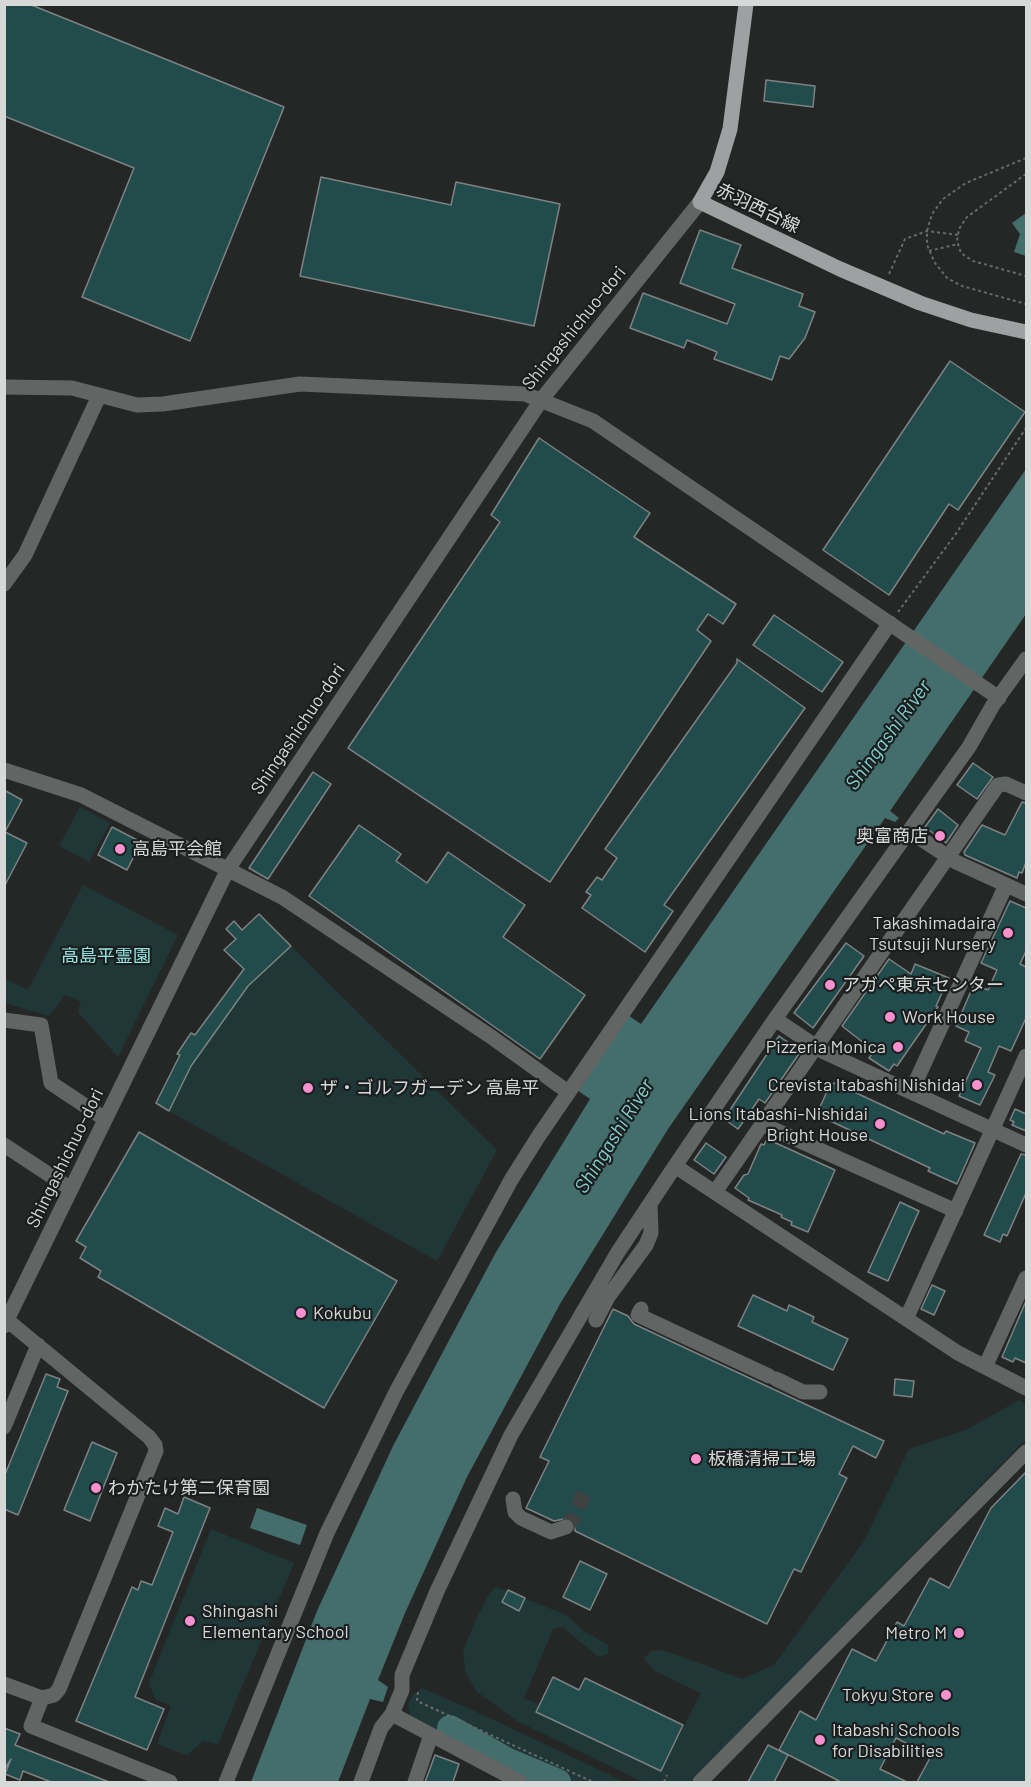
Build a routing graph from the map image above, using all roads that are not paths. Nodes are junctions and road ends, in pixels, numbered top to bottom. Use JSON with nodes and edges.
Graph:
{"nodes":[{"id":1,"x":746,"y":4,"type":"edge"},
{"id":2,"x":700,"y":202,"type":"junction"},
{"id":3,"x":1026,"y":332,"type":"edge"},
{"id":4,"x":4,"y":387,"type":"edge"},
{"id":5,"x":99,"y":396,"type":"junction"},
{"id":6,"x":542,"y":399,"type":"junction"},
{"id":7,"x":4,"y":584,"type":"edge"},
{"id":8,"x":892,"y":624,"type":"junction"},
{"id":9,"x":1026,"y":659,"type":"edge"},
{"id":10,"x":999,"y":698,"type":"junction"},
{"id":11,"x":4,"y":770,"type":"edge"},
{"id":12,"x":1026,"y":793,"type":"edge"},
{"id":13,"x":909,"y":831,"type":"junction"},
{"id":14,"x":947,"y":857,"type":"junction"},
{"id":15,"x":228,"y":868,"type":"junction"},
{"id":16,"x":1006,"y":885,"type":"junction"},
{"id":17,"x":1026,"y":894,"type":"edge"},
{"id":18,"x":775,"y":1019,"type":"junction"},
{"id":19,"x":4,"y":1020,"type":"edge"},
{"id":20,"x":815,"y":1047,"type":"junction"},
{"id":21,"x":1026,"y":1056,"type":"edge"},
{"id":22,"x":568,"y":1092,"type":"junction"},
{"id":23,"x":911,"y":1092,"type":"junction"},
{"id":24,"x":105,"y":1119,"type":"junction"},
{"id":25,"x":762,"y":1124,"type":"junction"},
{"id":26,"x":993,"y":1129,"type":"junction"},
{"id":27,"x":4,"y":1145,"type":"edge"},
{"id":28,"x":1026,"y":1145,"type":"edge"},
{"id":29,"x":675,"y":1166,"type":"junction"},
{"id":30,"x":71,"y":1189,"type":"junction"},
{"id":31,"x":715,"y":1192,"type":"junction"},
{"id":32,"x":650,"y":1204,"type":"junction"},
{"id":33,"x":956,"y":1211,"type":"junction"},
{"id":34,"x":1026,"y":1278,"type":"edge"},
{"id":35,"x":641,"y":1309,"type":"dead end"},
{"id":36,"x":7,"y":1314,"type":"edge"},
{"id":37,"x":906,"y":1319,"type":"junction"},
{"id":38,"x":596,"y":1320,"type":"dead end"},
{"id":39,"x":38,"y":1345,"type":"junction"},
{"id":40,"x":985,"y":1367,"type":"junction"},
{"id":41,"x":1026,"y":1388,"type":"edge"},
{"id":42,"x":820,"y":1392,"type":"dead end"},
{"id":43,"x":4,"y":1426,"type":"edge"},
{"id":44,"x":1026,"y":1452,"type":"edge"},
{"id":45,"x":513,"y":1499,"type":"dead end"},
{"id":46,"x":566,"y":1527,"type":"dead end"},
{"id":47,"x":4,"y":1684,"type":"edge"},
{"id":48,"x":42,"y":1698,"type":"junction"},
{"id":49,"x":392,"y":1714,"type":"junction"},
{"id":50,"x":431,"y":1735,"type":"junction"},
{"id":51,"x":498,"y":1777,"type":"edge"},
{"id":52,"x":170,"y":1782,"type":"edge"},
{"id":53,"x":226,"y":1782,"type":"edge"},
{"id":54,"x":361,"y":1782,"type":"edge"},
{"id":55,"x":415,"y":1782,"type":"edge"},
{"id":56,"x":519,"y":1782,"type":"edge"},
{"id":57,"x":700,"y":1782,"type":"edge"}],
"edges":[{"from":1,"to":2,"type":"main road","name":"赤羽西台線"},
{"from":2,"to":3,"type":"main road","name":"赤羽西台線"},
{"from":2,"to":6,"type":"street","name":"Shingashichuo-dori"},
{"from":4,"to":5,"type":"street"},
{"from":5,"to":6,"type":"street"},
{"from":5,"to":7,"type":"street"},
{"from":6,"to":8,"type":"street"},
{"from":6,"to":15,"type":"street","name":"Shingashichuo-dori"},
{"from":8,"to":10,"type":"street"},
{"from":8,"to":22,"type":"street"},
{"from":9,"to":10,"type":"street"},
{"from":10,"to":13,"type":"street"},
{"from":11,"to":15,"type":"street"},
{"from":12,"to":14,"type":"street"},
{"from":13,"to":14,"type":"street"},
{"from":13,"to":18,"type":"street"},
{"from":14,"to":16,"type":"street"},
{"from":14,"to":20,"type":"street"},
{"from":15,"to":22,"type":"street"},
{"from":15,"to":24,"type":"street","name":"Shingashichuo-dori"},
{"from":16,"to":17,"type":"street"},
{"from":16,"to":23,"type":"street"},
{"from":18,"to":20,"type":"street"},
{"from":18,"to":29,"type":"street"},
{"from":19,"to":24,"type":"street"},
{"from":20,"to":23,"type":"street"},
{"from":20,"to":25,"type":"street"},
{"from":21,"to":26,"type":"street"},
{"from":22,"to":53,"type":"street"},
{"from":23,"to":26,"type":"street"},
{"from":24,"to":30,"type":"street","name":"Shingashichuo-dori"},
{"from":25,"to":31,"type":"street"},
{"from":25,"to":33,"type":"street"},
{"from":26,"to":28,"type":"street"},
{"from":26,"to":33,"type":"street"},
{"from":27,"to":30,"type":"street"},
{"from":29,"to":31,"type":"street"},
{"from":29,"to":32,"type":"street"},
{"from":30,"to":36,"type":"street","name":"Shingashichuo-dori"},
{"from":31,"to":37,"type":"street"},
{"from":32,"to":38,"type":"street"},
{"from":32,"to":49,"type":"street"},
{"from":33,"to":37,"type":"street"},
{"from":34,"to":40,"type":"street"},
{"from":35,"to":42,"type":"street"},
{"from":36,"to":39,"type":"street"},
{"from":37,"to":40,"type":"street"},
{"from":39,"to":43,"type":"street"},
{"from":39,"to":48,"type":"street"},
{"from":40,"to":41,"type":"street"},
{"from":44,"to":57,"type":"street"},
{"from":45,"to":46,"type":"street"},
{"from":47,"to":48,"type":"street"},
{"from":48,"to":52,"type":"street"},
{"from":49,"to":50,"type":"street"},
{"from":49,"to":54,"type":"street"},
{"from":50,"to":51,"type":"street"},
{"from":50,"to":55,"type":"street"},
{"from":51,"to":56,"type":"street"}]}
